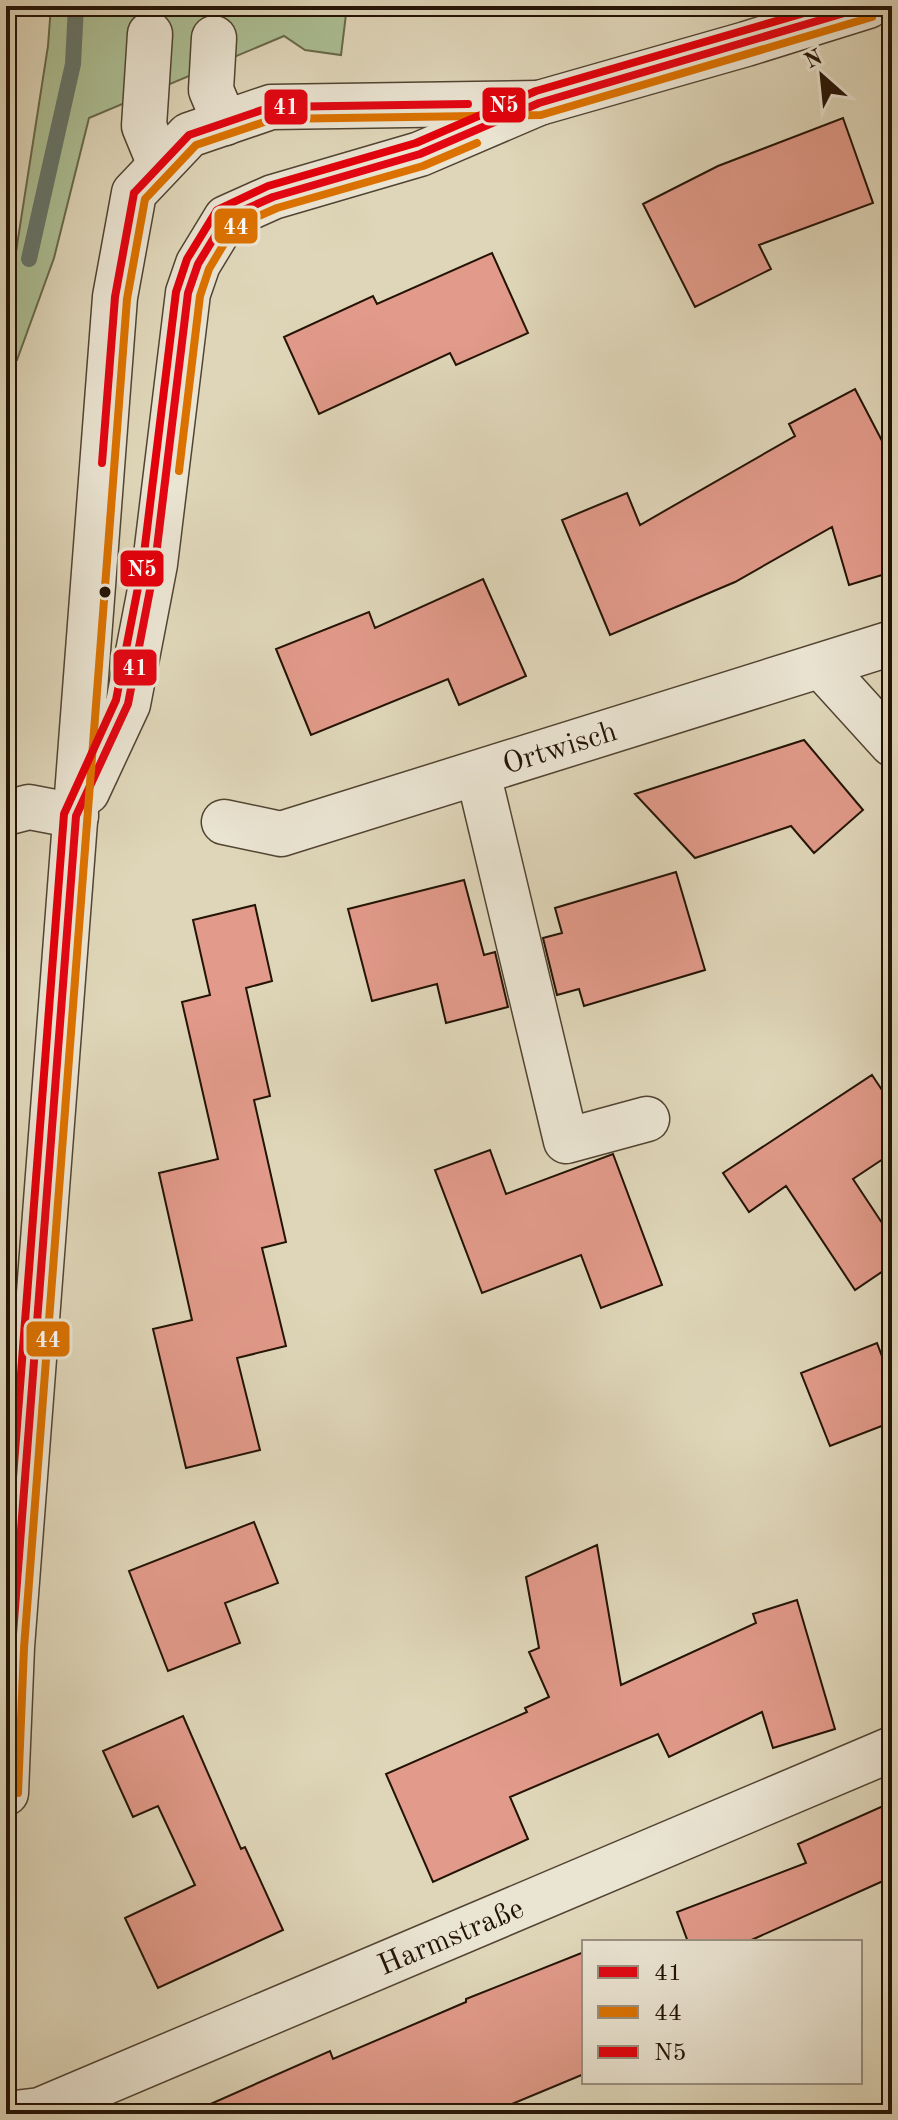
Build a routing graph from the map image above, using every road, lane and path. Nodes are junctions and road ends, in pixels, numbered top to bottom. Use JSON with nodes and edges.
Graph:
{"nodes":[{"id":1,"x":868,"y":6,"type":"edge"},
{"id":2,"x":150,"y":34,"type":"dead end"},
{"id":3,"x":214,"y":38,"type":"dead end"},
{"id":4,"x":539,"y":103,"type":"junction"},
{"id":5,"x":225,"y":123,"type":"junction"},
{"id":6,"x":147,"y":179,"type":"junction"},
{"id":7,"x":892,"y":643,"type":"edge"},
{"id":8,"x":822,"y":667,"type":"junction"},
{"id":9,"x":892,"y":744,"type":"edge"},
{"id":10,"x":478,"y":773,"type":"junction"},
{"id":11,"x":6,"y":813,"type":"edge"},
{"id":12,"x":76,"y":816,"type":"junction"},
{"id":13,"x":224,"y":822,"type":"dead end"},
{"id":14,"x":647,"y":1119,"type":"dead end"},
{"id":15,"x":892,"y":1749,"type":"edge"},
{"id":16,"x":6,"y":1793,"type":"edge"},
{"id":17,"x":6,"y":2114,"type":"edge"}],
"edges":[{"from":1,"to":4,"type":"street"},
{"from":2,"to":6,"type":"street"},
{"from":3,"to":5,"type":"street"},
{"from":4,"to":5,"type":"street"},
{"from":4,"to":12,"type":"street"},
{"from":5,"to":6,"type":"street"},
{"from":6,"to":12,"type":"street"},
{"from":7,"to":8,"type":"street","name":"Ortwisch"},
{"from":8,"to":9,"type":"street"},
{"from":8,"to":10,"type":"street","name":"Ortwisch"},
{"from":10,"to":13,"type":"street","name":"Ortwisch"},
{"from":10,"to":14,"type":"street"},
{"from":11,"to":12,"type":"street"},
{"from":12,"to":16,"type":"street"},
{"from":15,"to":17,"type":"street","name":"Harmstraße"}]}
